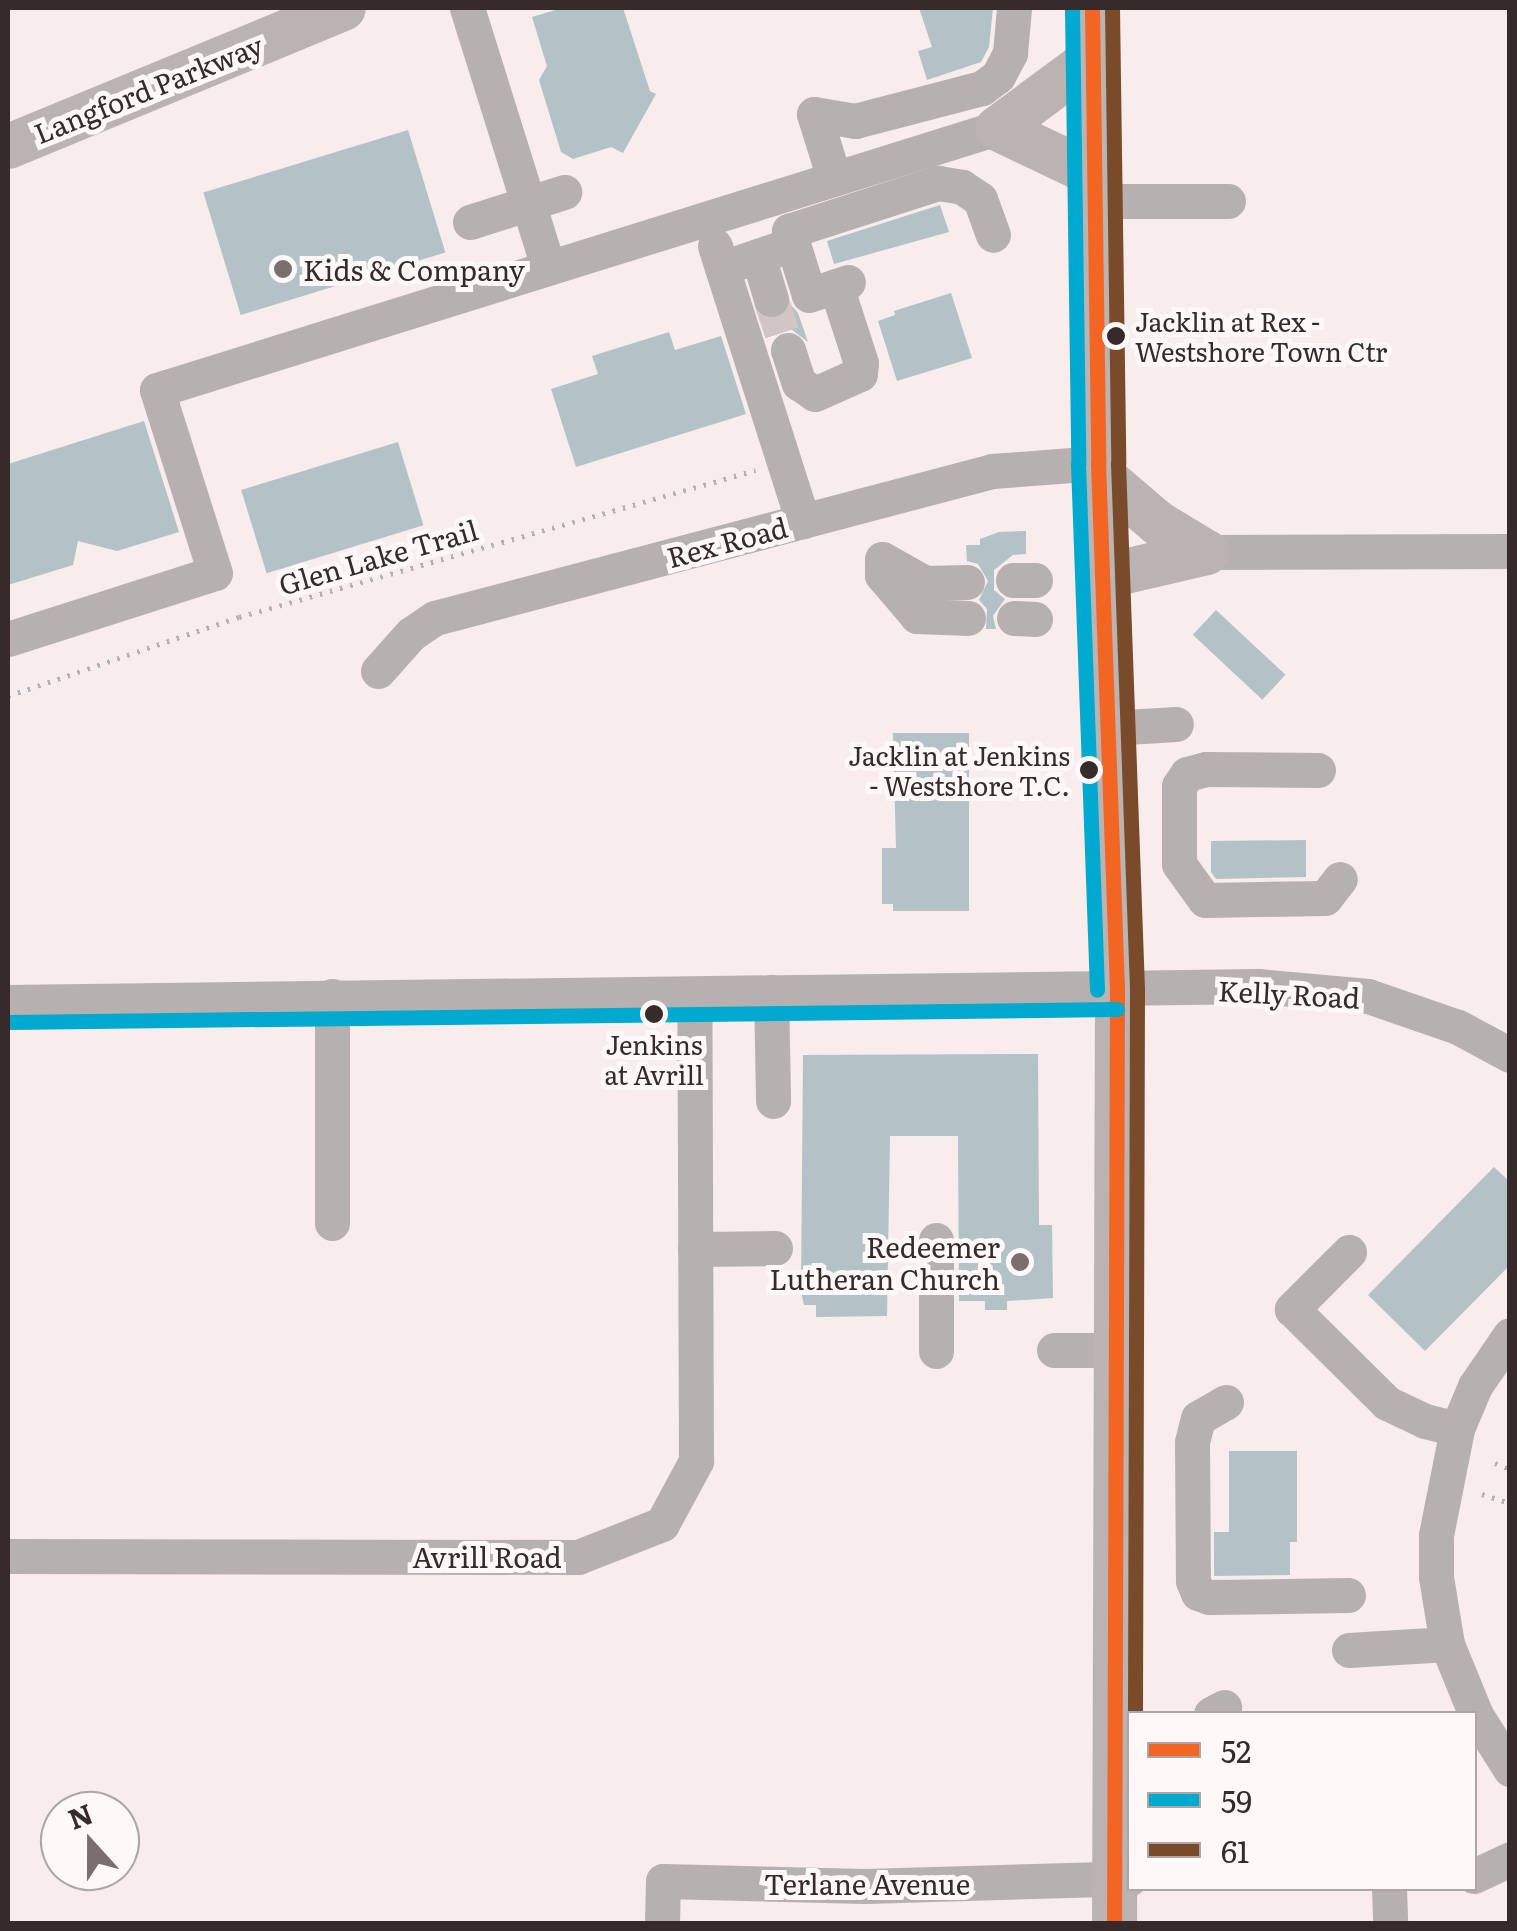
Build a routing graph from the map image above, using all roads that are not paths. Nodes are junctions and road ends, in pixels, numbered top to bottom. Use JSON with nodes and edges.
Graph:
{"nodes":[{"id":1,"x":343,"y":8,"type":"edge"},
{"id":2,"x":467,"y":8,"type":"edge"},
{"id":3,"x":1014,"y":8,"type":"edge"},
{"id":4,"x":1092,"y":8,"type":"edge"},
{"id":5,"x":1094,"y":57,"type":"junction"},
{"id":6,"x":997,"y":128,"type":"junction"},
{"id":7,"x":8,"y":146,"type":"edge"},
{"id":8,"x":845,"y":175,"type":"junction"},
{"id":9,"x":1095,"y":187,"type":"junction"},
{"id":10,"x":564,"y":192,"type":"dead end"},
{"id":11,"x":1228,"y":201,"type":"dead end"},
{"id":12,"x":529,"y":203,"type":"junction"},
{"id":13,"x":868,"y":206,"type":"junction"},
{"id":14,"x":706,"y":218,"type":"junction"},
{"id":15,"x":470,"y":222,"type":"dead end"},
{"id":16,"x":993,"y":235,"type":"dead end"},
{"id":17,"x":794,"y":244,"type":"junction"},
{"id":18,"x":758,"y":256,"type":"junction"},
{"id":19,"x":548,"y":266,"type":"junction"},
{"id":20,"x":721,"y":287,"type":"junction"},
{"id":21,"x":772,"y":298,"type":"tunnel mouth"},
{"id":22,"x":788,"y":350,"type":"tunnel mouth"},
{"id":23,"x":1098,"y":468,"type":"junction"},
{"id":24,"x":803,"y":522,"type":"junction"},
{"id":25,"x":1510,"y":551,"type":"edge"},
{"id":26,"x":1206,"y":552,"type":"junction"},
{"id":27,"x":1103,"y":576,"type":"junction"},
{"id":28,"x":967,"y":582,"type":"dead end"},
{"id":29,"x":968,"y":618,"type":"dead end"},
{"id":30,"x":8,"y":639,"type":"edge"},
{"id":31,"x":378,"y":671,"type":"dead end"},
{"id":32,"x":1176,"y":724,"type":"dead end"},
{"id":33,"x":1109,"y":728,"type":"junction"},
{"id":34,"x":1318,"y":770,"type":"dead end"},
{"id":35,"x":1340,"y":879,"type":"dead end"},
{"id":36,"x":1117,"y":989,"type":"junction"},
{"id":37,"x":772,"y":992,"type":"junction"},
{"id":38,"x":694,"y":994,"type":"junction"},
{"id":39,"x":332,"y":996,"type":"junction"},
{"id":40,"x":8,"y":1002,"type":"edge"},
{"id":41,"x":1510,"y":1054,"type":"edge"},
{"id":42,"x":773,"y":1102,"type":"dead end"},
{"id":43,"x":332,"y":1223,"type":"dead end"},
{"id":44,"x":936,"y":1240,"type":"dead end"},
{"id":45,"x":775,"y":1248,"type":"dead end"},
{"id":46,"x":695,"y":1250,"type":"junction"},
{"id":47,"x":1348,"y":1252,"type":"dead end"},
{"id":48,"x":1510,"y":1335,"type":"edge"},
{"id":49,"x":1054,"y":1350,"type":"dead end"},
{"id":50,"x":1119,"y":1350,"type":"junction"},
{"id":51,"x":936,"y":1351,"type":"dead end"},
{"id":52,"x":1226,"y":1402,"type":"dead end"},
{"id":53,"x":1457,"y":1429,"type":"junction"},
{"id":54,"x":8,"y":1556,"type":"edge"},
{"id":55,"x":1348,"y":1595,"type":"dead end"},
{"id":56,"x":1447,"y":1644,"type":"junction"},
{"id":57,"x":1349,"y":1650,"type":"dead end"},
{"id":58,"x":1474,"y":1711,"type":"edge"},
{"id":59,"x":1477,"y":1717,"type":"edge"},
{"id":60,"x":1510,"y":1769,"type":"edge"},
{"id":61,"x":1510,"y":1859,"type":"edge"},
{"id":62,"x":1477,"y":1875,"type":"edge"},
{"id":63,"x":1122,"y":1878,"type":"edge"},
{"id":64,"x":1389,"y":1891,"type":"edge"},
{"id":65,"x":662,"y":1924,"type":"edge"},
{"id":66,"x":1114,"y":1924,"type":"edge"},
{"id":67,"x":1390,"y":1924,"type":"edge"}],
"edges":[{"from":1,"to":7,"type":"main road","name":"Langford Parkway"},
{"from":2,"to":12,"type":"street"},
{"from":3,"to":8,"type":"street"},
{"from":4,"to":5,"type":"main road"},
{"from":5,"to":6,"type":"main road"},
{"from":5,"to":9,"type":"main road"},
{"from":6,"to":8,"type":"street"},
{"from":6,"to":9,"type":"main road"},
{"from":8,"to":13,"type":"street"},
{"from":8,"to":14,"type":"street"},
{"from":9,"to":11,"type":"street"},
{"from":9,"to":23,"type":"main road"},
{"from":10,"to":12,"type":"street"},
{"from":12,"to":15,"type":"street"},
{"from":12,"to":19,"type":"street"},
{"from":13,"to":16,"type":"street"},
{"from":13,"to":17,"type":"street"},
{"from":14,"to":19,"type":"street"},
{"from":14,"to":20,"type":"street"},
{"from":17,"to":18,"type":"street"},
{"from":17,"to":22,"type":"street"},
{"from":18,"to":20,"type":"street"},
{"from":18,"to":21,"type":"street"},
{"from":19,"to":30,"type":"street"},
{"from":20,"to":24,"type":"street"},
{"from":23,"to":24,"type":"street","name":"Rex Road"},
{"from":23,"to":26,"type":"main road"},
{"from":23,"to":27,"type":"main road"},
{"from":24,"to":31,"type":"street","name":"Rex Road"},
{"from":25,"to":26,"type":"street"},
{"from":26,"to":27,"type":"main road"},
{"from":27,"to":33,"type":"main road"},
{"from":28,"to":29,"type":"street"},
{"from":32,"to":33,"type":"street"},
{"from":33,"to":36,"type":"main road"},
{"from":34,"to":35,"type":"street"},
{"from":36,"to":37,"type":"street","name":"Kelly Road"},
{"from":36,"to":41,"type":"street","name":"Kelly Road"},
{"from":36,"to":50,"type":"main road"},
{"from":37,"to":38,"type":"street","name":"Kelly Road"},
{"from":37,"to":42,"type":"street"},
{"from":38,"to":39,"type":"street","name":"Kelly Road"},
{"from":38,"to":46,"type":"street","name":"Avrill Road"},
{"from":39,"to":40,"type":"street","name":"Kelly Road"},
{"from":39,"to":43,"type":"street"},
{"from":44,"to":51,"type":"street"},
{"from":45,"to":46,"type":"street"},
{"from":46,"to":54,"type":"street","name":"Avrill Road"},
{"from":47,"to":53,"type":"street"},
{"from":48,"to":53,"type":"street"},
{"from":49,"to":50,"type":"street"},
{"from":50,"to":63,"type":"main road"},
{"from":52,"to":55,"type":"street"},
{"from":53,"to":56,"type":"street"},
{"from":56,"to":57,"type":"street"},
{"from":56,"to":58,"type":"street"},
{"from":59,"to":60,"type":"street"},
{"from":61,"to":62,"type":"street"},
{"from":63,"to":65,"type":"street","name":"Terlane Avenue"},
{"from":63,"to":66,"type":"main road"},
{"from":64,"to":67,"type":"street"}]}
